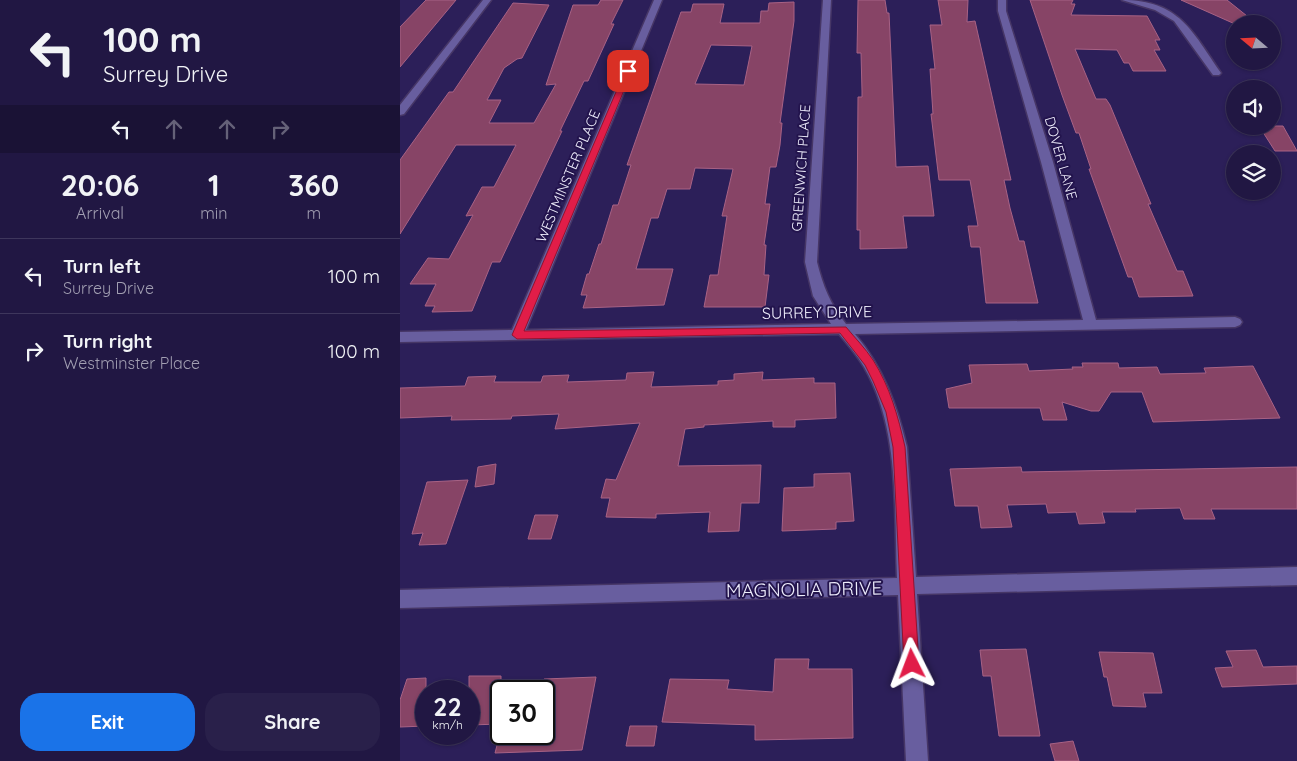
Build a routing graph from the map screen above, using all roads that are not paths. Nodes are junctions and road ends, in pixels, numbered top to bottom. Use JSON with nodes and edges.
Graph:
{"nodes":[{"id":1,"x":487,"y":0,"type":"edge"},
{"id":2,"x":658,"y":0,"type":"edge"},
{"id":3,"x":827,"y":0,"type":"edge"},
{"id":4,"x":1002,"y":0,"type":"edge"},
{"id":5,"x":1126,"y":0,"type":"edge"},
{"id":6,"x":1216,"y":73,"type":"dead end"},
{"id":7,"x":400,"y":112,"type":"edge"},
{"id":8,"x":1235,"y":322,"type":"dead end"},
{"id":9,"x":1091,"y":325,"type":"junction"},
{"id":10,"x":843,"y":330,"type":"junction"},
{"id":11,"x":517,"y":335,"type":"junction"},
{"id":12,"x":400,"y":338,"type":"edge"},
{"id":13,"x":1297,"y":576,"type":"edge"},
{"id":14,"x":908,"y":586,"type":"junction"},
{"id":15,"x":400,"y":599,"type":"edge"},
{"id":16,"x":917,"y":761,"type":"edge"}],
"edges":[{"from":1,"to":7,"type":"street"},
{"from":2,"to":11,"type":"street","name":"WESTMINSTER PLACE"},
{"from":3,"to":10,"type":"street","name":"GREENWICH PLACE"},
{"from":4,"to":9,"type":"street","name":"DOVER LANE"},
{"from":5,"to":6,"type":"street"},
{"from":8,"to":9,"type":"street","name":"SURREY DRIVE"},
{"from":9,"to":10,"type":"street","name":"SURREY DRIVE"},
{"from":10,"to":11,"type":"street","name":"SURREY DRIVE"},
{"from":10,"to":14,"type":"street","name":"GREENWICH PLACE"},
{"from":11,"to":12,"type":"street","name":"SURREY DRIVE"},
{"from":13,"to":14,"type":"street","name":"MAGNOLIA DRIVE"},
{"from":14,"to":15,"type":"street","name":"MAGNOLIA DRIVE"},
{"from":14,"to":16,"type":"street","name":"GREENWICH PLACE"}]}
